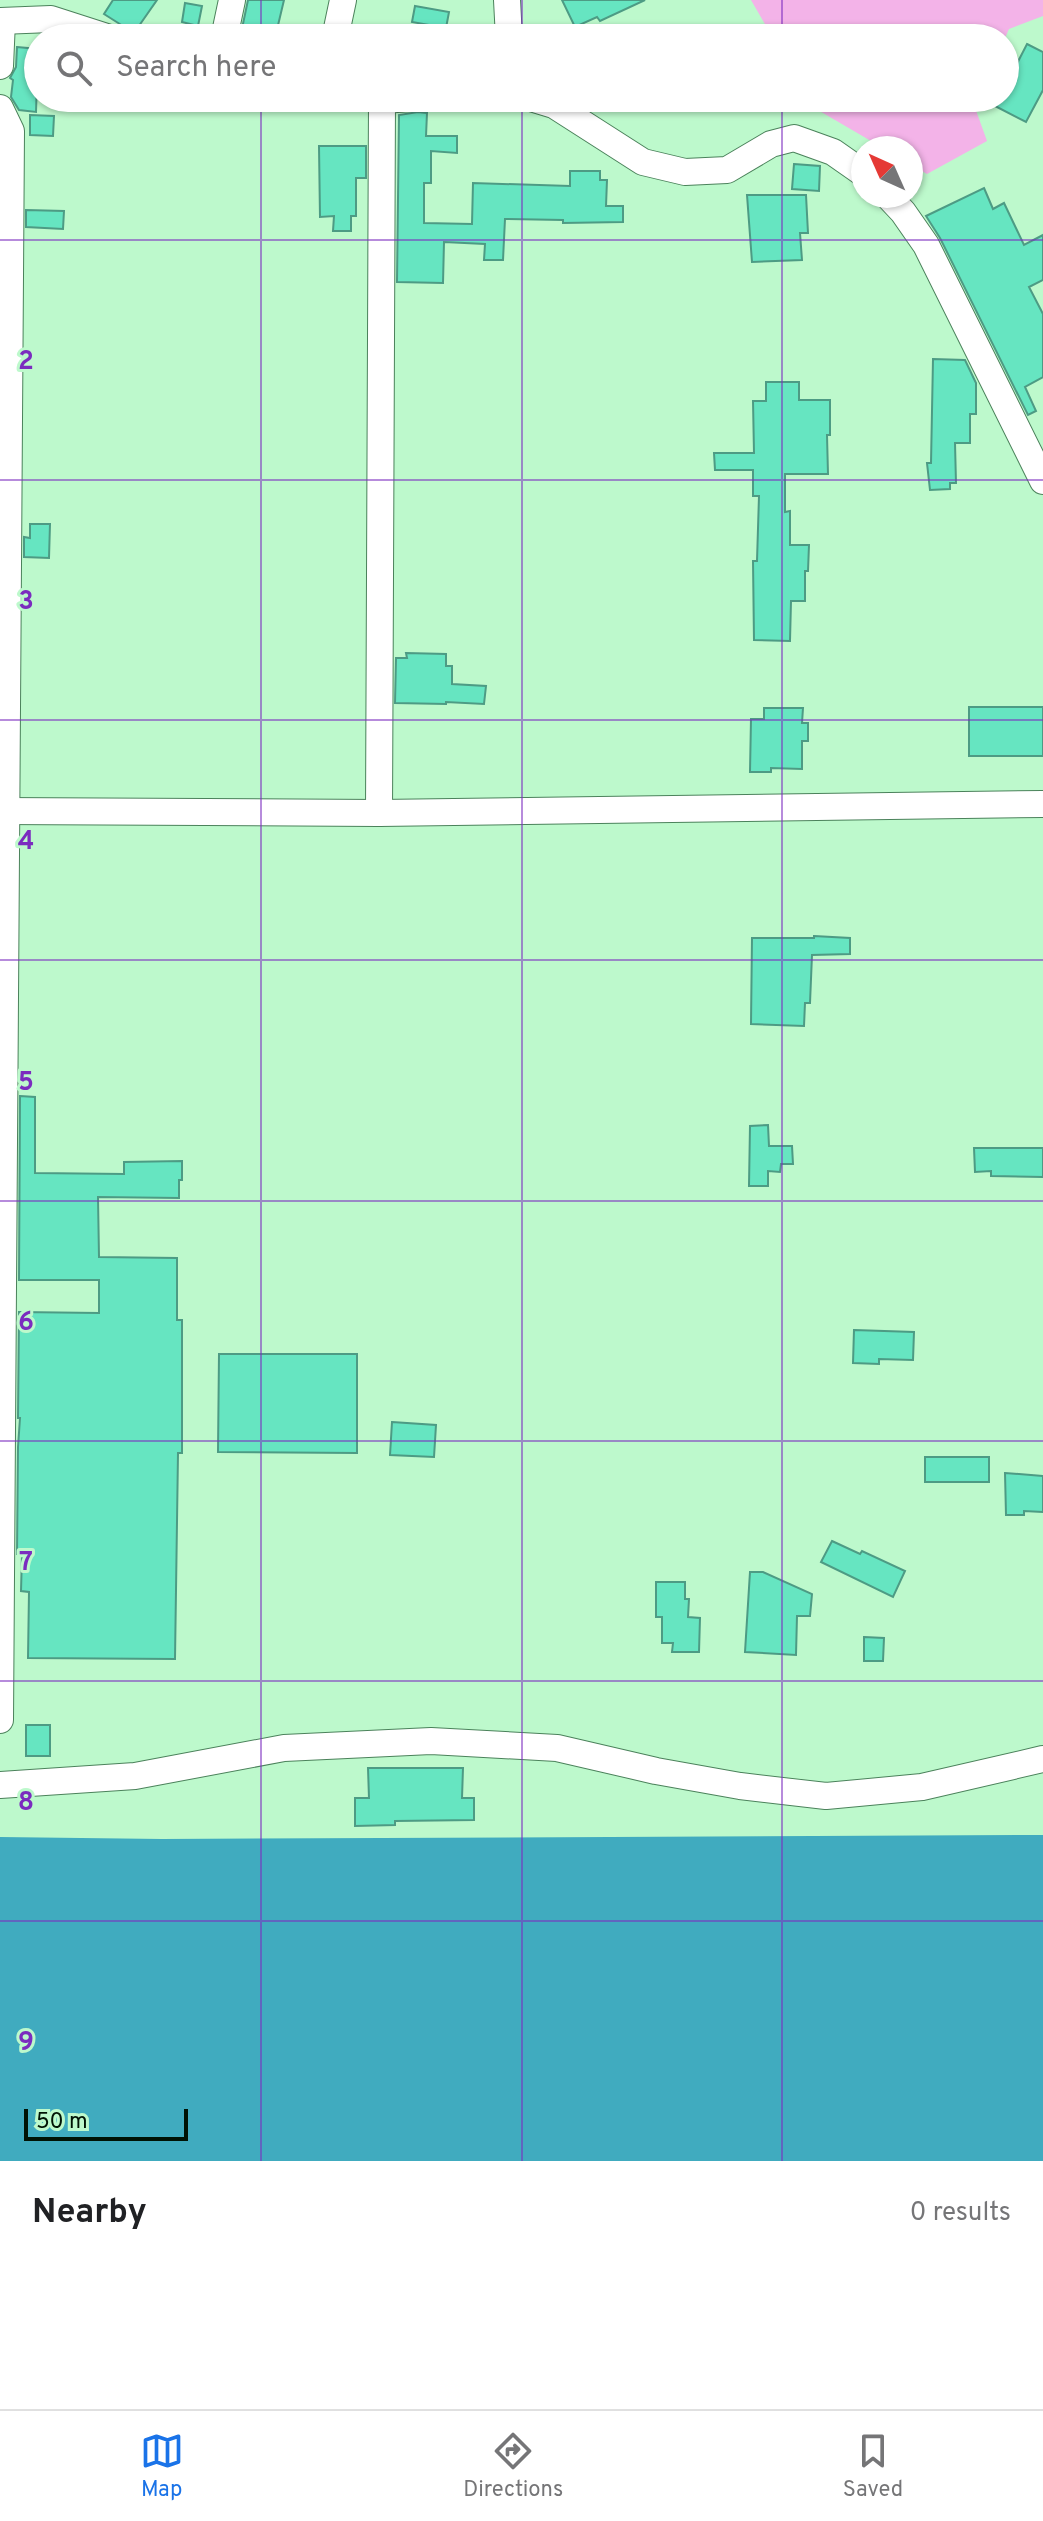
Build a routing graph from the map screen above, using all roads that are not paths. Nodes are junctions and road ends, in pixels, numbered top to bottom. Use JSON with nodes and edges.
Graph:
{"nodes":[{"id":1,"x":232,"y":0,"type":"edge"},
{"id":2,"x":343,"y":0,"type":"edge"},
{"id":3,"x":507,"y":0,"type":"edge"},
{"id":4,"x":1,"y":21,"type":"edge"},
{"id":5,"x":67,"y":24,"type":"edge"},
{"id":6,"x":227,"y":24,"type":"edge"},
{"id":7,"x":338,"y":24,"type":"edge"},
{"id":8,"x":508,"y":24,"type":"edge"},
{"id":9,"x":0,"y":66,"type":"edge"},
{"id":10,"x":0,"y":108,"type":"edge"},
{"id":11,"x":378,"y":112,"type":"edge"},
{"id":12,"x":565,"y":112,"type":"edge"},
{"id":13,"x":851,"y":165,"type":"edge"},
{"id":14,"x":899,"y":208,"type":"edge"},
{"id":15,"x":1043,"y":481,"type":"edge"},
{"id":16,"x":1043,"y":804,"type":"edge"},
{"id":17,"x":3,"y":811,"type":"edge"},
{"id":18,"x":379,"y":813,"type":"junction"},
{"id":19,"x":2,"y":1162,"type":"edge"},
{"id":20,"x":0,"y":1720,"type":"edge"},
{"id":21,"x":1043,"y":1759,"type":"edge"},
{"id":22,"x":0,"y":1785,"type":"edge"}],
"edges":[{"from":1,"to":6,"type":"street"},
{"from":2,"to":7,"type":"street"},
{"from":3,"to":8,"type":"street"},
{"from":4,"to":5,"type":"street"},
{"from":4,"to":9,"type":"street"},
{"from":10,"to":17,"type":"street"},
{"from":11,"to":18,"type":"street"},
{"from":12,"to":13,"type":"street"},
{"from":14,"to":15,"type":"street"},
{"from":16,"to":18,"type":"street"},
{"from":17,"to":18,"type":"street"},
{"from":17,"to":19,"type":"street"},
{"from":19,"to":20,"type":"street"},
{"from":21,"to":22,"type":"street"}]}
